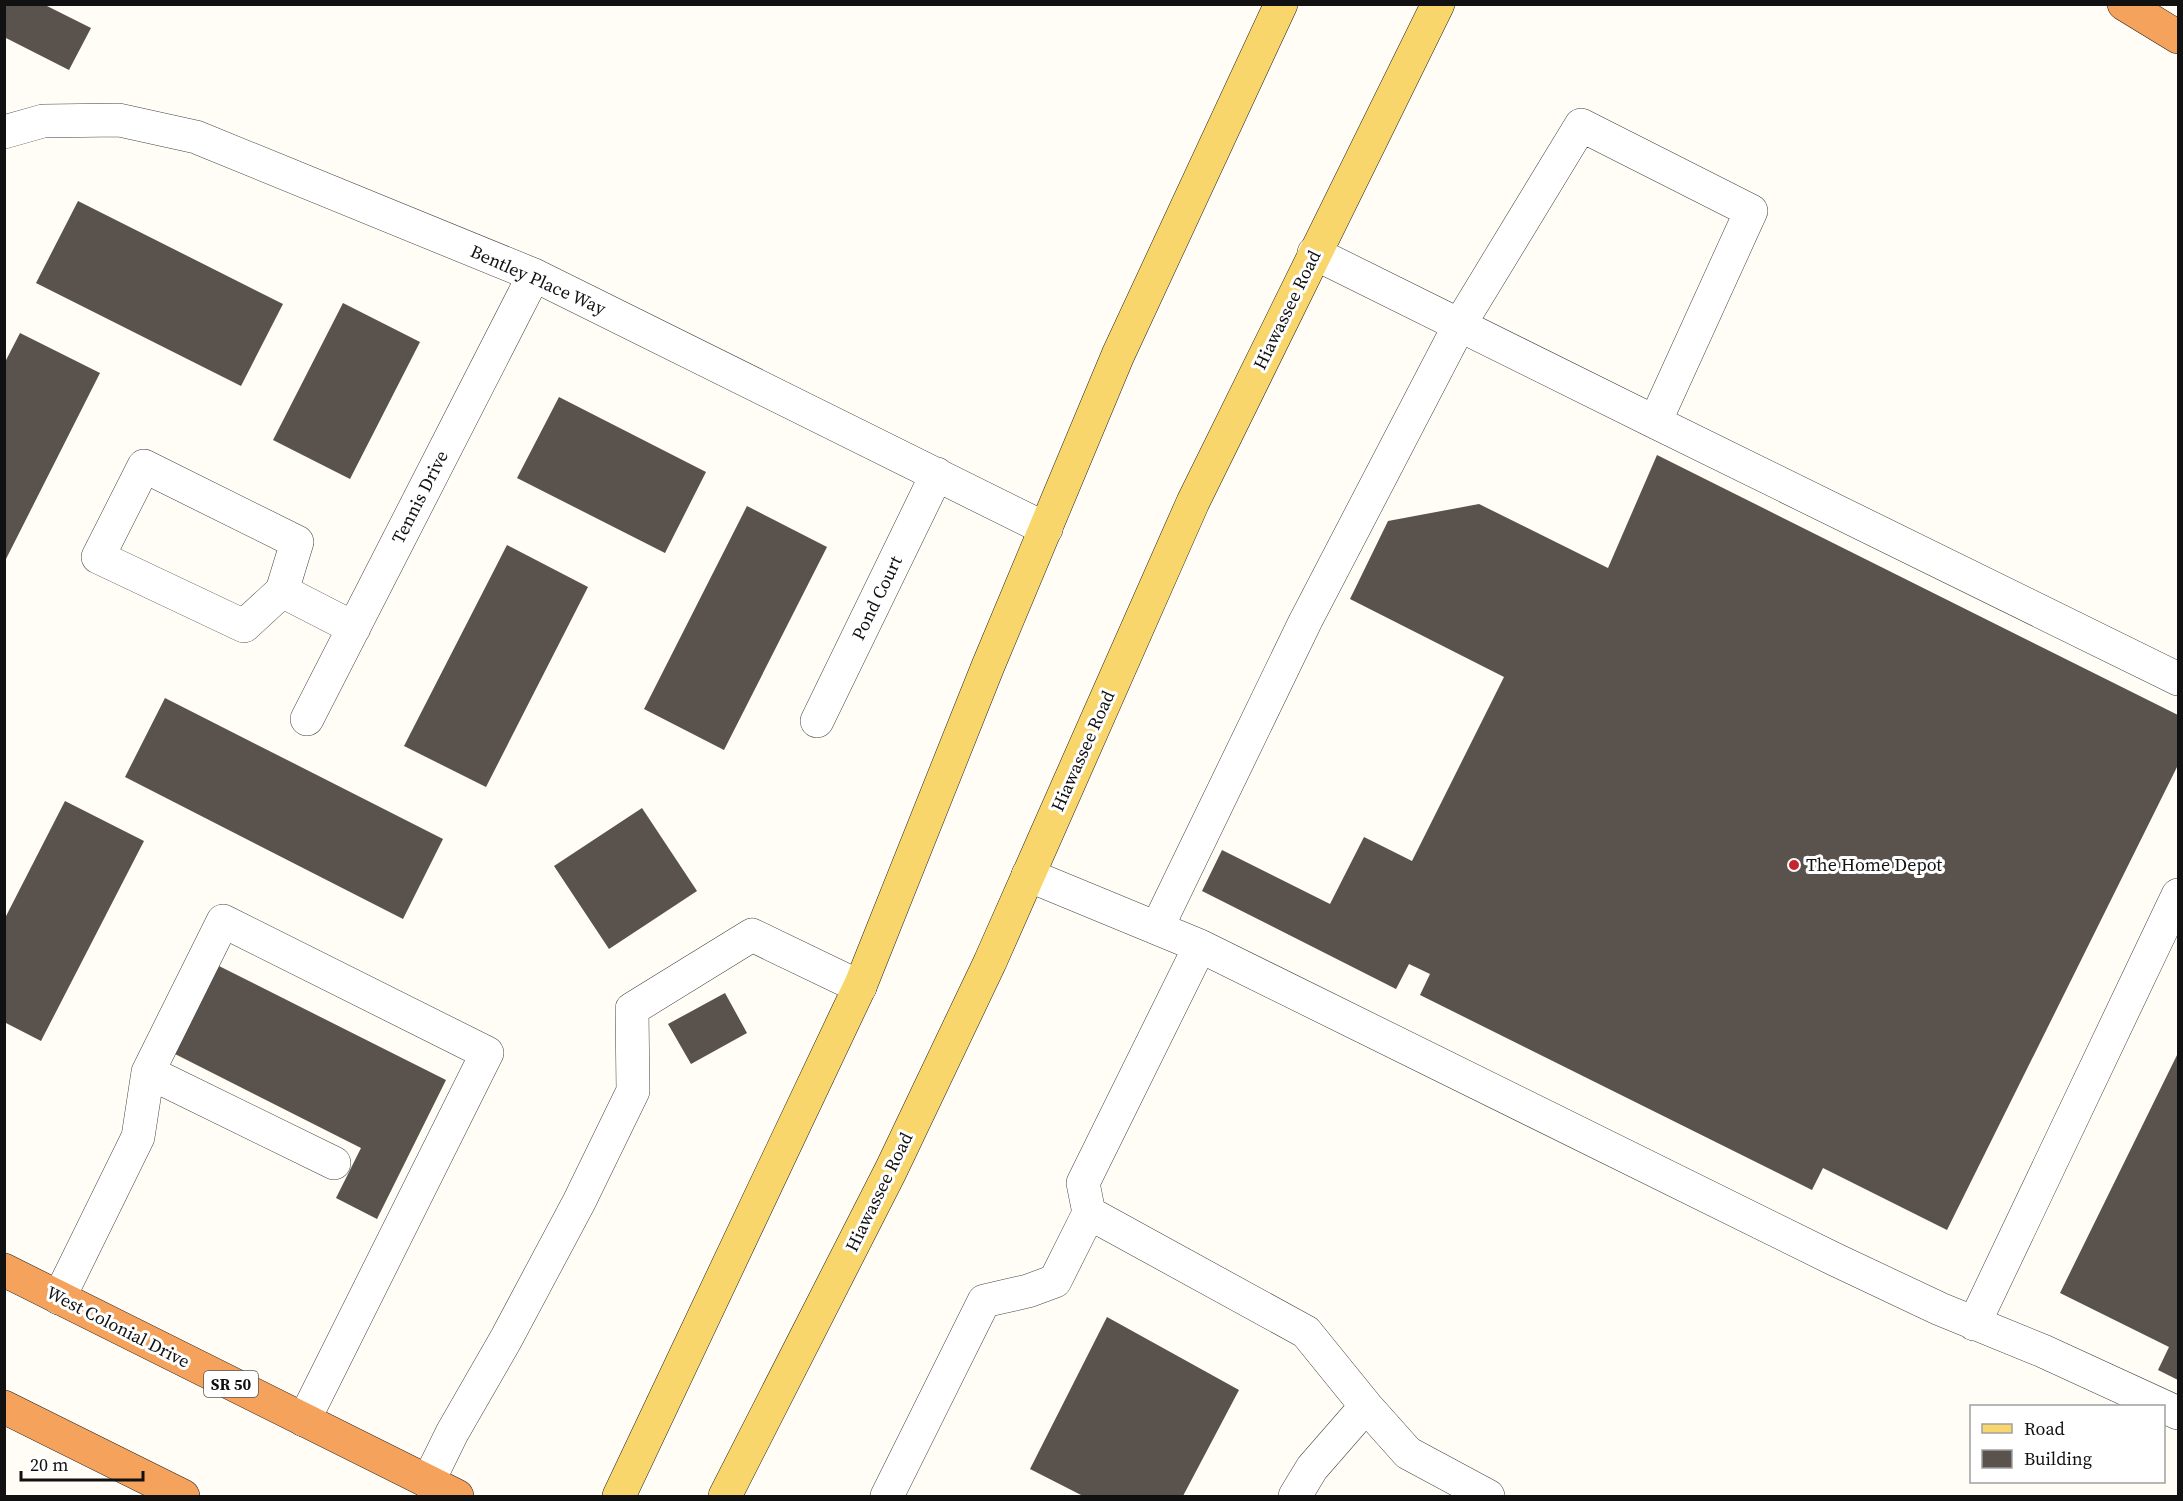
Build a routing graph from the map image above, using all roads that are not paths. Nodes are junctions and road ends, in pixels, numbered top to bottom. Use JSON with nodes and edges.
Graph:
{"nodes":[{"id":1,"x":1281,"y":4,"type":"edge"},
{"id":2,"x":1438,"y":4,"type":"edge"},
{"id":3,"x":2124,"y":4,"type":"edge"},
{"id":4,"x":2178,"y":37,"type":"edge"},
{"id":5,"x":4,"y":132,"type":"edge"},
{"id":6,"x":1314,"y":252,"type":"junction"},
{"id":7,"x":534,"y":274,"type":"junction"},
{"id":8,"x":1460,"y":324,"type":"junction"},
{"id":9,"x":1655,"y":423,"type":"junction"},
{"id":10,"x":937,"y":474,"type":"junction"},
{"id":11,"x":1046,"y":529,"type":"junction"},
{"id":12,"x":282,"y":591,"type":"junction"},
{"id":13,"x":354,"y":628,"type":"junction"},
{"id":14,"x":2178,"y":679,"type":"edge"},
{"id":15,"x":307,"y":719,"type":"dead end"},
{"id":16,"x":817,"y":721,"type":"dead end"},
{"id":17,"x":1029,"y":875,"type":"junction"},
{"id":18,"x":2178,"y":895,"type":"edge"},
{"id":19,"x":1158,"y":928,"type":"junction"},
{"id":20,"x":1200,"y":946,"type":"junction"},
{"id":21,"x":860,"y":987,"type":"junction"},
{"id":22,"x":148,"y":1072,"type":"junction"},
{"id":23,"x":334,"y":1163,"type":"dead end"},
{"id":24,"x":1089,"y":1213,"type":"junction"},
{"id":25,"x":4,"y":1270,"type":"edge"},
{"id":26,"x":59,"y":1298,"type":"junction"},
{"id":27,"x":1974,"y":1324,"type":"junction"},
{"id":28,"x":2160,"y":1405,"type":"edge"},
{"id":29,"x":1366,"y":1406,"type":"junction"},
{"id":30,"x":4,"y":1407,"type":"edge"},
{"id":31,"x":304,"y":1420,"type":"junction"},
{"id":32,"x":428,"y":1482,"type":"junction"},
{"id":33,"x":183,"y":1497,"type":"edge"},
{"id":34,"x":457,"y":1497,"type":"edge"},
{"id":35,"x":619,"y":1497,"type":"edge"},
{"id":36,"x":725,"y":1497,"type":"edge"},
{"id":37,"x":887,"y":1497,"type":"edge"},
{"id":38,"x":1295,"y":1497,"type":"edge"},
{"id":39,"x":1488,"y":1497,"type":"edge"}],
"edges":[{"from":1,"to":11,"type":"main road"},
{"from":2,"to":6,"type":"main road","name":"Hiawassee Road"},
{"from":3,"to":4,"type":"highway"},
{"from":5,"to":7,"type":"street","name":"Bentley Place Way"},
{"from":6,"to":8,"type":"street"},
{"from":6,"to":17,"type":"main road","name":"Hiawassee Road"},
{"from":7,"to":10,"type":"street","name":"Bentley Place Way"},
{"from":7,"to":13,"type":"street","name":"Tennis Drive"},
{"from":8,"to":9,"type":"street"},
{"from":8,"to":9,"type":"street"},
{"from":8,"to":19,"type":"street"},
{"from":9,"to":14,"type":"street"},
{"from":10,"to":11,"type":"street","name":"Bentley Place Way"},
{"from":10,"to":16,"type":"street","name":"Pond Court"},
{"from":11,"to":21,"type":"main road"},
{"from":12,"to":12,"type":"street"},
{"from":12,"to":13,"type":"street"},
{"from":13,"to":15,"type":"street","name":"Tennis Drive"},
{"from":17,"to":19,"type":"street"},
{"from":17,"to":36,"type":"main road","name":"Hiawassee Road"},
{"from":18,"to":27,"type":"street"},
{"from":19,"to":20,"type":"street"},
{"from":20,"to":24,"type":"street"},
{"from":20,"to":27,"type":"street"},
{"from":21,"to":32,"type":"street"},
{"from":21,"to":35,"type":"main road"},
{"from":22,"to":23,"type":"street"},
{"from":22,"to":26,"type":"street"},
{"from":22,"to":31,"type":"street"},
{"from":24,"to":29,"type":"street"},
{"from":24,"to":37,"type":"street"},
{"from":25,"to":26,"type":"highway","name":"West Colonial Drive","number":"SR 50"},
{"from":26,"to":31,"type":"highway","name":"West Colonial Drive","number":"SR 50"},
{"from":27,"to":28,"type":"street"},
{"from":29,"to":38,"type":"street"},
{"from":29,"to":39,"type":"street"},
{"from":30,"to":33,"type":"highway"},
{"from":31,"to":32,"type":"highway","name":"West Colonial Drive","number":"SR 50"},
{"from":32,"to":34,"type":"highway","name":"West Colonial Drive","number":"SR 50"}]}
